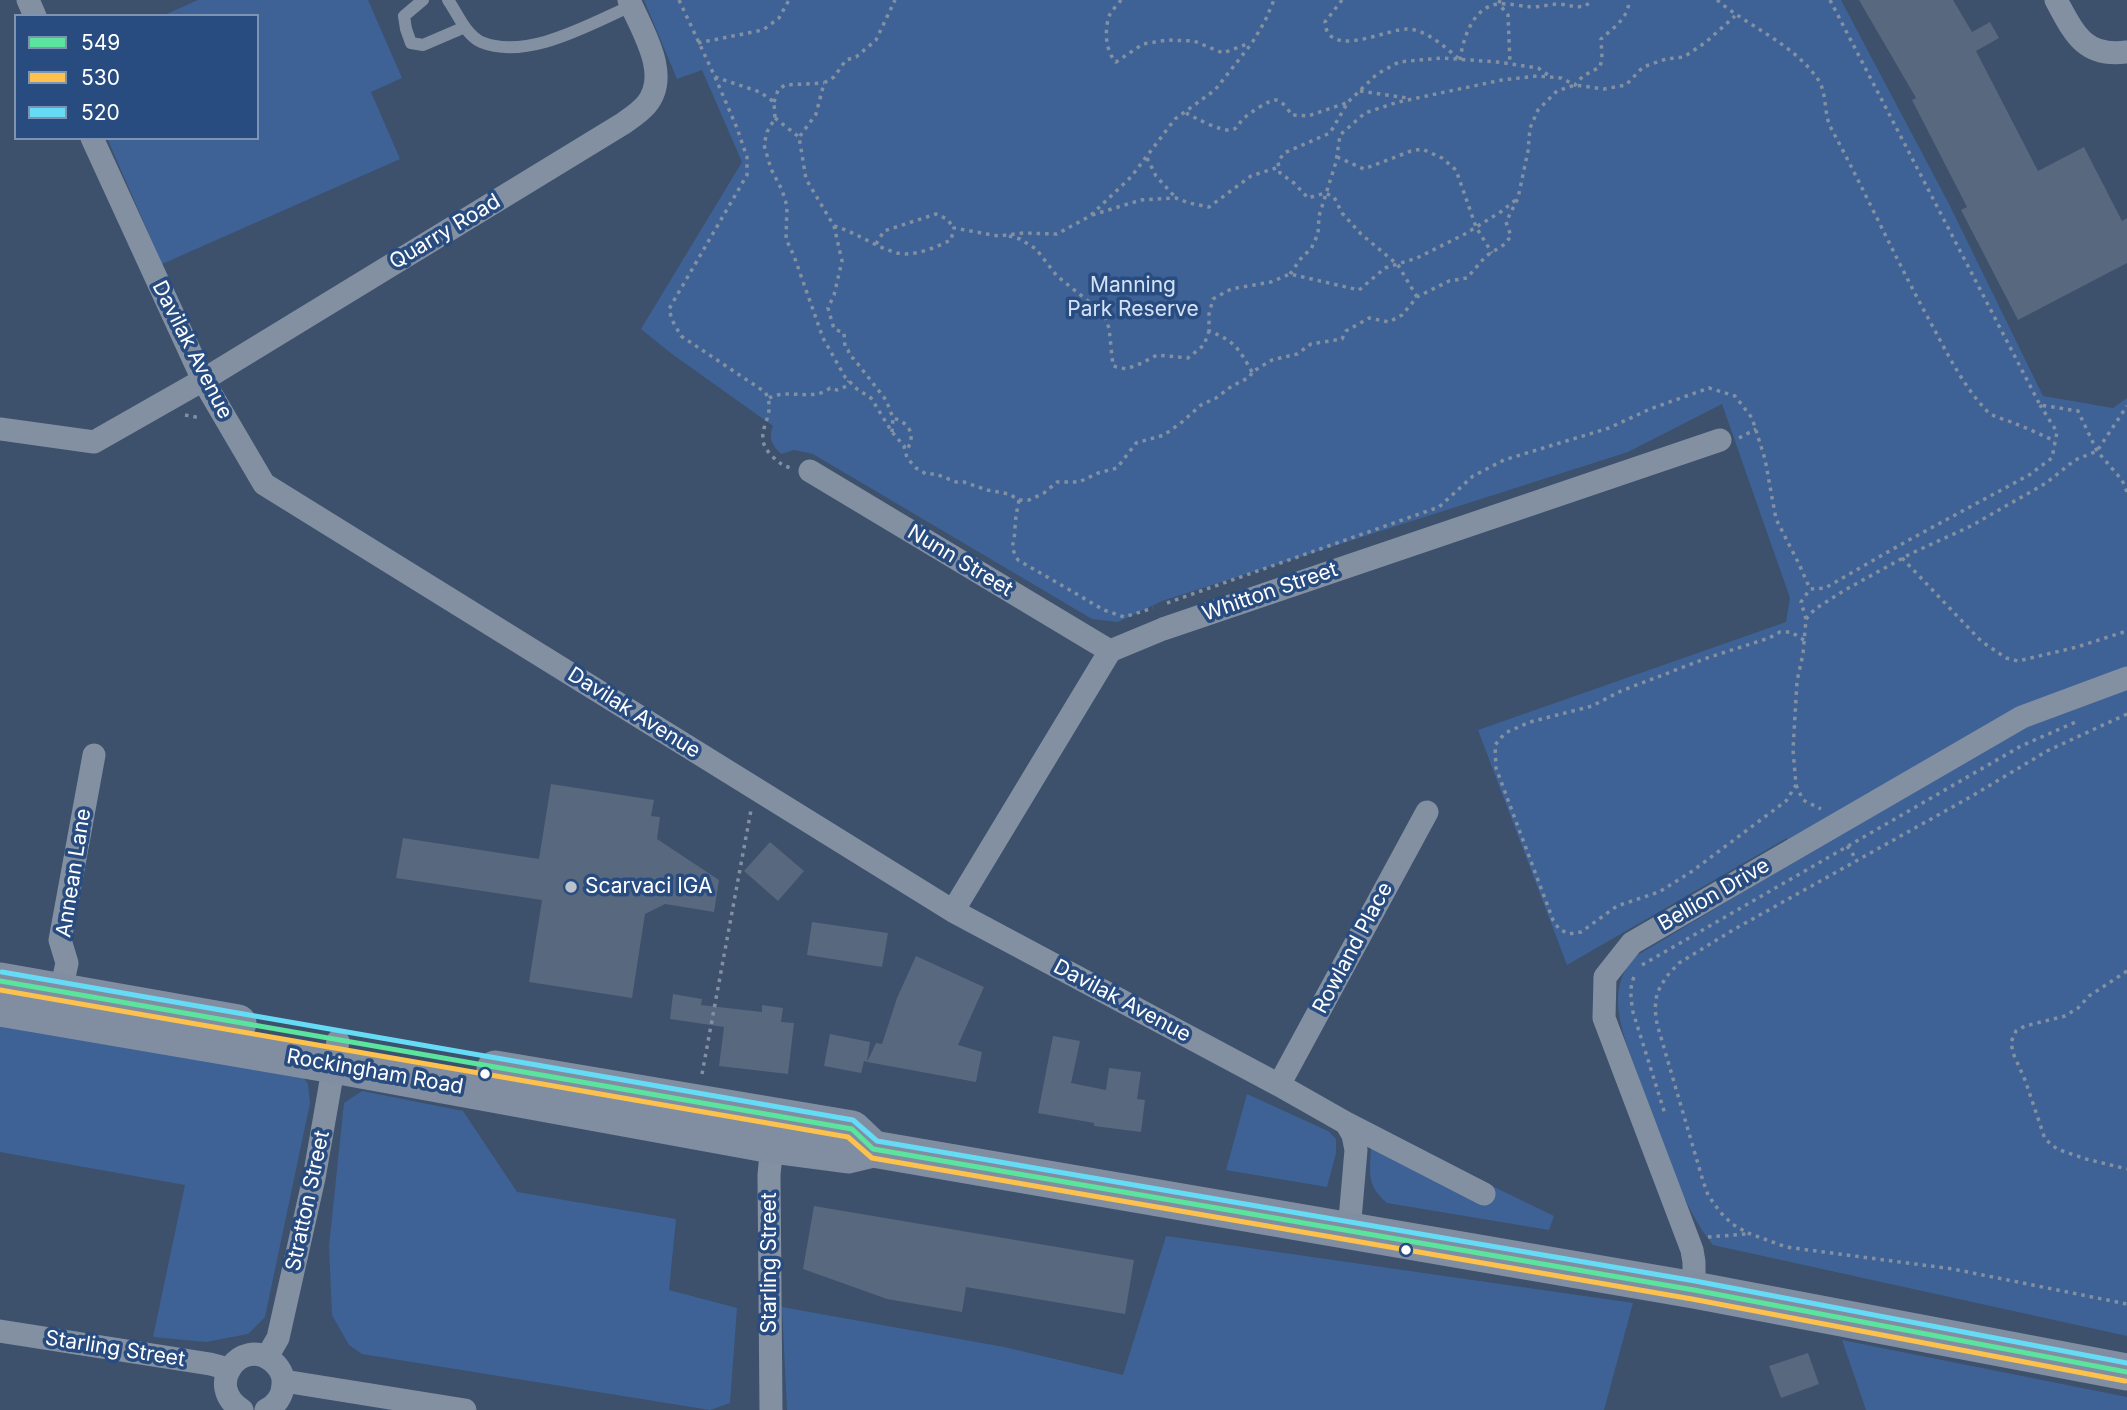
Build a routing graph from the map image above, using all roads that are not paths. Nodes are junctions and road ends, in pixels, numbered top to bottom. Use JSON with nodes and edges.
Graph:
{"nodes":[{"id":1,"x":423,"y":0,"type":"edge"},
{"id":2,"x":447,"y":0,"type":"edge"},
{"id":3,"x":2056,"y":0,"type":"edge"},
{"id":4,"x":630,"y":3,"type":"edge"},
{"id":5,"x":465,"y":27,"type":"junction"},
{"id":6,"x":2127,"y":52,"type":"edge"},
{"id":7,"x":93,"y":140,"type":"edge"},
{"id":8,"x":203,"y":380,"type":"junction"},
{"id":9,"x":0,"y":429,"type":"edge"},
{"id":10,"x":1720,"y":440,"type":"dead end"},
{"id":11,"x":810,"y":471,"type":"road end"},
{"id":12,"x":1110,"y":651,"type":"junction"},
{"id":13,"x":2127,"y":678,"type":"edge"},
{"id":14,"x":94,"y":755,"type":"dead end"},
{"id":15,"x":1427,"y":812,"type":"dead end"},
{"id":16,"x":953,"y":911,"type":"junction"},
{"id":17,"x":0,"y":981,"type":"edge"},
{"id":18,"x":61,"y":991,"type":"junction"},
{"id":19,"x":0,"y":1008,"type":"edge"},
{"id":20,"x":336,"y":1053,"type":"junction"},
{"id":21,"x":1279,"y":1084,"type":"junction"},
{"id":22,"x":1346,"y":1123,"type":"junction"},
{"id":23,"x":774,"y":1131,"type":"junction"},
{"id":24,"x":1484,"y":1194,"type":"dead end"},
{"id":25,"x":1349,"y":1231,"type":"junction"},
{"id":26,"x":1694,"y":1290,"type":"junction"},
{"id":27,"x":0,"y":1331,"type":"edge"},
{"id":28,"x":267,"y":1357,"type":"junction"},
{"id":29,"x":229,"y":1369,"type":"junction"},
{"id":30,"x":2127,"y":1372,"type":"edge"},
{"id":31,"x":284,"y":1381,"type":"junction"},
{"id":32,"x":351,"y":1401,"type":"edge"},
{"id":33,"x":235,"y":1408,"type":"edge"},
{"id":34,"x":266,"y":1410,"type":"edge"},
{"id":35,"x":465,"y":1410,"type":"edge"},
{"id":36,"x":771,"y":1410,"type":"edge"}],
"edges":[{"from":1,"to":5,"type":"lane"},
{"from":2,"to":5,"type":"lane"},
{"from":3,"to":6,"type":"street"},
{"from":4,"to":5,"type":"lane"},
{"from":4,"to":8,"type":"street","name":"Quarry Road"},
{"from":7,"to":8,"type":"street","name":"Davilak Avenue"},
{"from":8,"to":9,"type":"street","name":"Quarry Road"},
{"from":8,"to":16,"type":"street","name":"Davilak Avenue"},
{"from":10,"to":12,"type":"street","name":"Whitton Street"},
{"from":11,"to":12,"type":"street","name":"Nunn Street"},
{"from":12,"to":16,"type":"street"},
{"from":13,"to":26,"type":"street","name":"Bellion Drive"},
{"from":14,"to":18,"type":"street","name":"Annean Lane"},
{"from":15,"to":21,"type":"street","name":"Rowland Place"},
{"from":16,"to":21,"type":"street","name":"Davilak Avenue"},
{"from":17,"to":18,"type":"main road","name":"Rockingham Road"},
{"from":18,"to":20,"type":"main road","name":"Rockingham Road"},
{"from":19,"to":20,"type":"main road","name":"Rockingham Road"},
{"from":20,"to":23,"type":"main road","name":"Rockingham Road"},
{"from":20,"to":28,"type":"street","name":"Stratton Street"},
{"from":21,"to":22,"type":"street","name":"Davilak Avenue"},
{"from":22,"to":24,"type":"street","name":"Davilak Avenue"},
{"from":22,"to":25,"type":"street"},
{"from":23,"to":25,"type":"main road","name":"Rockingham Road"},
{"from":23,"to":36,"type":"street","name":"Starling Street"},
{"from":25,"to":26,"type":"main road","name":"Rockingham Road"},
{"from":26,"to":30,"type":"main road","name":"Rockingham Road"},
{"from":27,"to":29,"type":"street","name":"Starling Street"},
{"from":28,"to":29,"type":"street"},
{"from":28,"to":31,"type":"street"},
{"from":29,"to":33,"type":"street"},
{"from":31,"to":32,"type":"street"},
{"from":31,"to":34,"type":"street"},
{"from":32,"to":35,"type":"street"}]}
